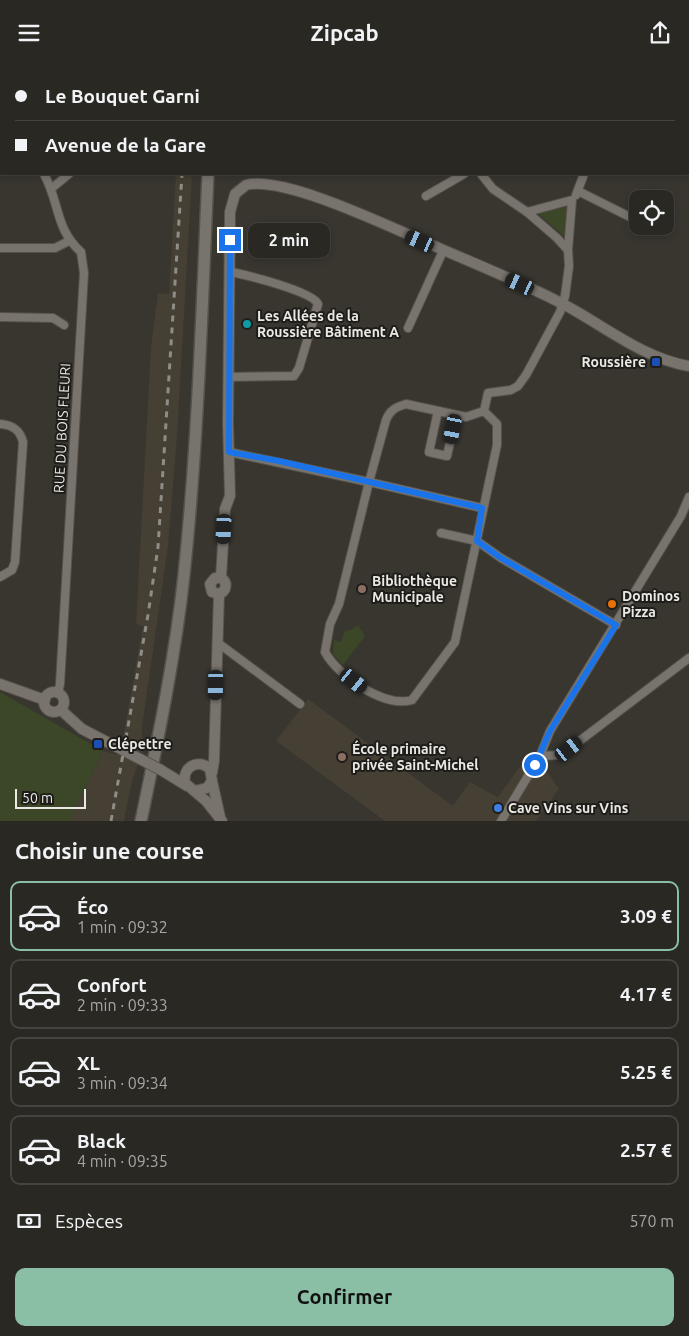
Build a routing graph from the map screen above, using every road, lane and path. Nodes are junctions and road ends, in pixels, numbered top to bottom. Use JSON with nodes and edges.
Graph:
{"nodes":[{"id":1,"x":45,"y":175,"type":"edge"},
{"id":2,"x":68,"y":175,"type":"edge"},
{"id":3,"x":208,"y":175,"type":"edge"},
{"id":4,"x":462,"y":175,"type":"edge"},
{"id":5,"x":482,"y":175,"type":"edge"},
{"id":6,"x":584,"y":175,"type":"edge"},
{"id":7,"x":52,"y":188,"type":"junction"},
{"id":8,"x":578,"y":191,"type":"junction"},
{"id":9,"x":426,"y":196,"type":"dead end"},
{"id":10,"x":572,"y":200,"type":"junction"},
{"id":11,"x":527,"y":211,"type":"junction"},
{"id":12,"x":629,"y":216,"type":"edge"},
{"id":13,"x":69,"y":241,"type":"junction"},
{"id":14,"x":0,"y":248,"type":"edge"},
{"id":15,"x":568,"y":250,"type":"junction"},
{"id":16,"x":444,"y":251,"type":"junction"},
{"id":17,"x":231,"y":272,"type":"junction"},
{"id":18,"x":563,"y":304,"type":"junction"},
{"id":19,"x":0,"y":317,"type":"edge"},
{"id":20,"x":64,"y":325,"type":"dead end"},
{"id":21,"x":408,"y":328,"type":"dead end"},
{"id":22,"x":689,"y":366,"type":"edge"},
{"id":23,"x":229,"y":377,"type":"junction"},
{"id":24,"x":438,"y":411,"type":"junction"},
{"id":25,"x":484,"y":411,"type":"junction"},
{"id":26,"x":456,"y":415,"type":"junction"},
{"id":27,"x":0,"y":424,"type":"edge"},
{"id":28,"x":229,"y":452,"type":"junction"},
{"id":29,"x":369,"y":483,"type":"junction"},
{"id":30,"x":689,"y":497,"type":"edge"},
{"id":31,"x":482,"y":508,"type":"junction"},
{"id":32,"x":441,"y":533,"type":"dead end"},
{"id":33,"x":477,"y":541,"type":"junction"},
{"id":34,"x":0,"y":577,"type":"edge"},
{"id":35,"x":616,"y":625,"type":"junction"},
{"id":36,"x":218,"y":643,"type":"junction"},
{"id":37,"x":689,"y":658,"type":"edge"},
{"id":38,"x":0,"y":684,"type":"edge"},
{"id":39,"x":58,"y":693,"type":"junction"},
{"id":40,"x":45,"y":700,"type":"junction"},
{"id":41,"x":300,"y":704,"type":"dead end"},
{"id":42,"x":61,"y":710,"type":"junction"},
{"id":43,"x":214,"y":748,"type":"junction"},
{"id":44,"x":540,"y":756,"type":"junction"},
{"id":45,"x":203,"y":764,"type":"junction"},
{"id":46,"x":186,"y":770,"type":"junction"},
{"id":47,"x":165,"y":772,"type":"junction"},
{"id":48,"x":212,"y":777,"type":"junction"},
{"id":49,"x":191,"y":788,"type":"junction"},
{"id":50,"x":221,"y":819,"type":"edge"},
{"id":51,"x":141,"y":821,"type":"edge"},
{"id":52,"x":501,"y":821,"type":"edge"}],
"edges":[{"from":1,"to":7,"type":"street","name":"RUE DU BOIS FLEURI"},
{"from":2,"to":7,"type":"street"},
{"from":3,"to":51,"type":"main road"},
{"from":4,"to":9,"type":"street"},
{"from":5,"to":11,"type":"street"},
{"from":6,"to":8,"type":"street"},
{"from":7,"to":13,"type":"street","name":"RUE DU BOIS FLEURI"},
{"from":8,"to":10,"type":"street"},
{"from":8,"to":12,"type":"street"},
{"from":10,"to":11,"type":"street"},
{"from":10,"to":15,"type":"street"},
{"from":11,"to":15,"type":"street"},
{"from":13,"to":14,"type":"street"},
{"from":13,"to":39,"type":"street","name":"RUE DU BOIS FLEURI"},
{"from":15,"to":18,"type":"street"},
{"from":16,"to":17,"type":"street"},
{"from":16,"to":18,"type":"street"},
{"from":16,"to":21,"type":"street"},
{"from":17,"to":23,"type":"street"},
{"from":17,"to":23,"type":"street"},
{"from":18,"to":22,"type":"street"},
{"from":18,"to":25,"type":"street"},
{"from":19,"to":20,"type":"street"},
{"from":23,"to":28,"type":"street"},
{"from":24,"to":26,"type":"street"},
{"from":24,"to":26,"type":"street"},
{"from":24,"to":29,"type":"street"},
{"from":25,"to":26,"type":"street"},
{"from":25,"to":31,"type":"street"},
{"from":27,"to":34,"type":"street"},
{"from":28,"to":29,"type":"street"},
{"from":28,"to":36,"type":"street"},
{"from":29,"to":31,"type":"street"},
{"from":29,"to":33,"type":"street"},
{"from":30,"to":35,"type":"street"},
{"from":31,"to":33,"type":"street"},
{"from":32,"to":33,"type":"street"},
{"from":33,"to":35,"type":"street"},
{"from":35,"to":44,"type":"street"},
{"from":36,"to":41,"type":"street"},
{"from":36,"to":43,"type":"street"},
{"from":37,"to":44,"type":"street"},
{"from":38,"to":40,"type":"street"},
{"from":39,"to":40,"type":"street"},
{"from":39,"to":42,"type":"street"},
{"from":40,"to":42,"type":"street"},
{"from":42,"to":47,"type":"street","bridge":true},
{"from":43,"to":45,"type":"street"},
{"from":43,"to":48,"type":"street"},
{"from":44,"to":52,"type":"street"},
{"from":45,"to":46,"type":"street"},
{"from":45,"to":48,"type":"street"},
{"from":46,"to":47,"type":"street"},
{"from":46,"to":49,"type":"street"},
{"from":47,"to":49,"type":"street"},
{"from":48,"to":49,"type":"street"},
{"from":48,"to":50,"type":"street"},
{"from":49,"to":50,"type":"street"}]}
